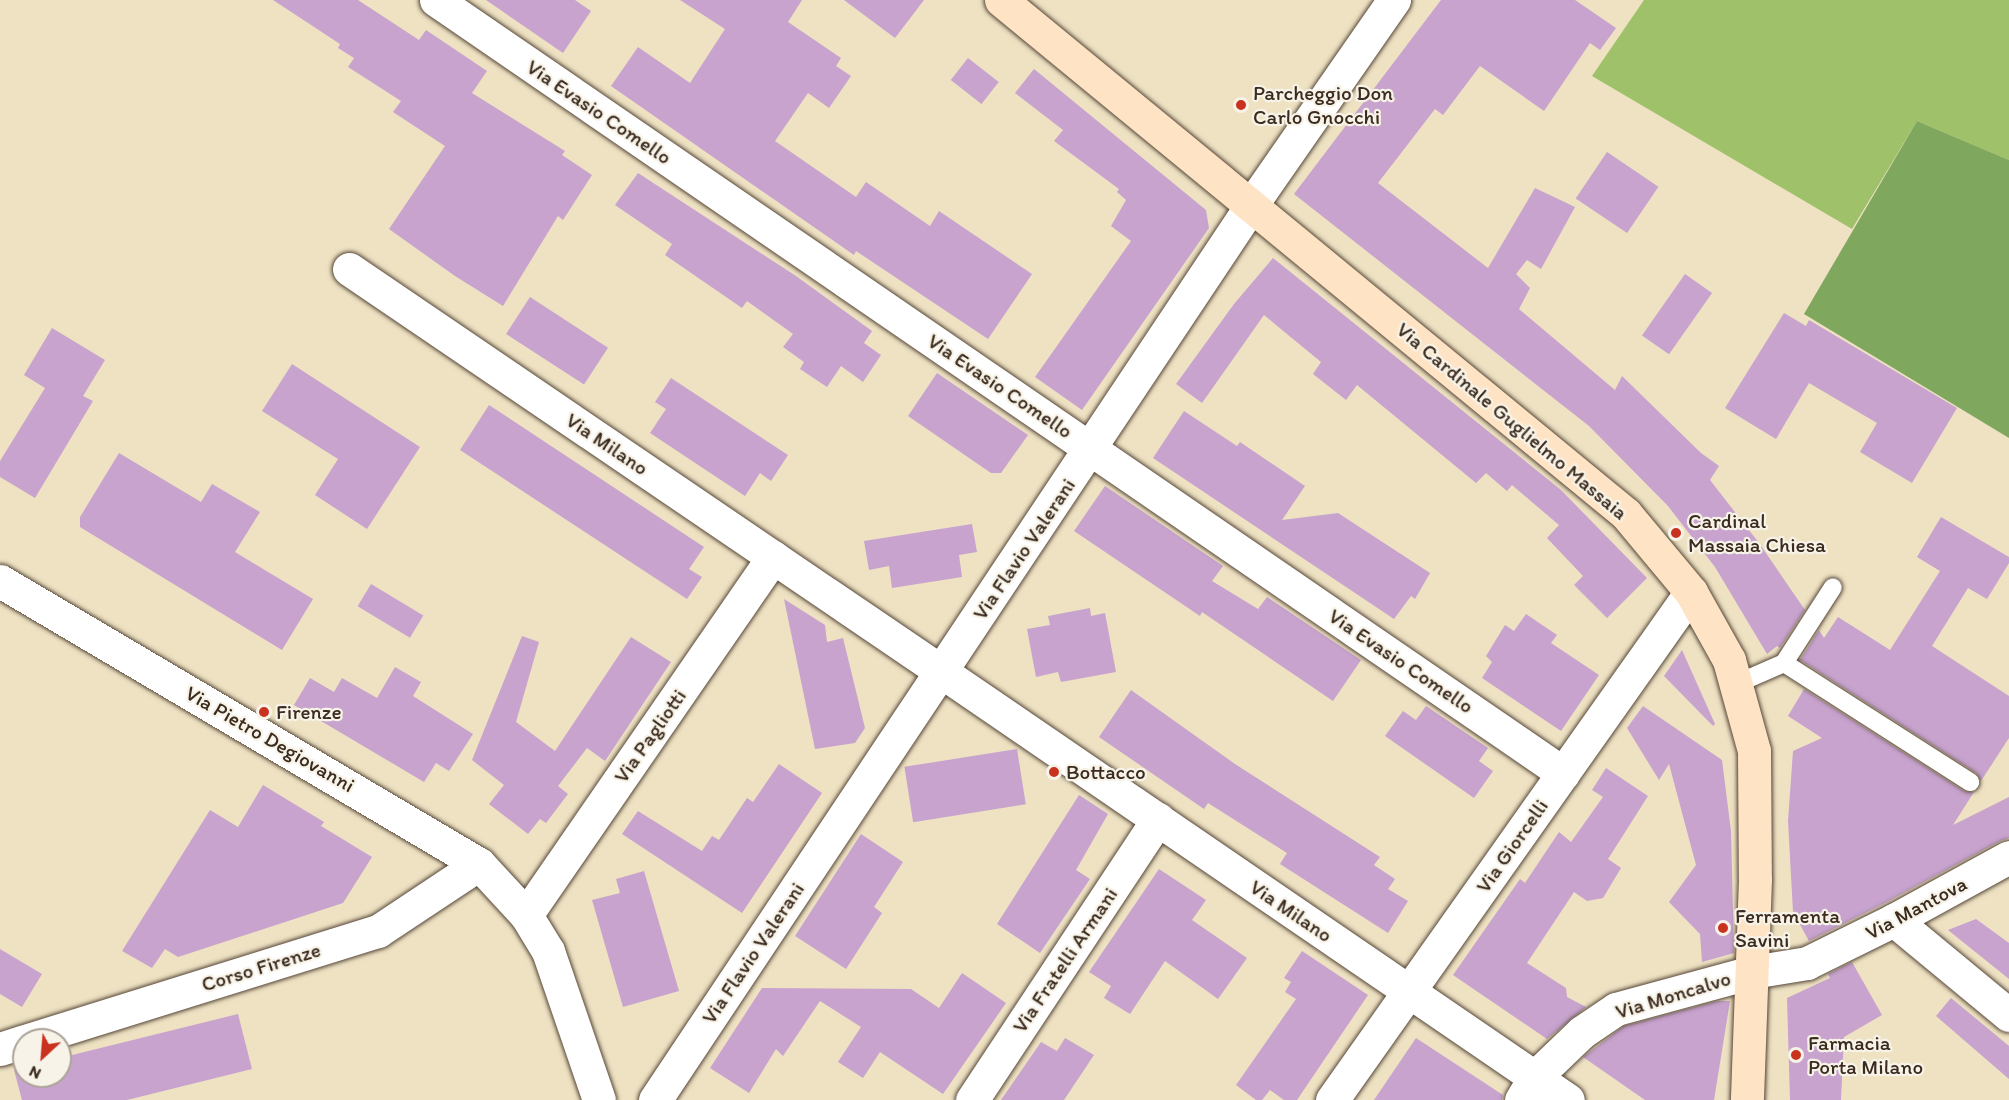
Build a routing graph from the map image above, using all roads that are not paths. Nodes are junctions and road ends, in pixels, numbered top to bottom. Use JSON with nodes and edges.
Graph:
{"nodes":[{"id":1,"x":436,"y":0,"type":"edge"},
{"id":2,"x":1001,"y":0,"type":"edge"},
{"id":3,"x":1394,"y":0,"type":"edge"},
{"id":4,"x":1252,"y":204,"type":"junction"},
{"id":5,"x":349,"y":269,"type":"dead end"},
{"id":6,"x":1091,"y":448,"type":"junction"},
{"id":7,"x":773,"y":557,"type":"junction"},
{"id":8,"x":0,"y":581,"type":"edge"},
{"id":9,"x":1833,"y":587,"type":"dead end"},
{"id":10,"x":1691,"y":592,"type":"junction"},
{"id":11,"x":1784,"y":663,"type":"junction"},
{"id":12,"x":942,"y":672,"type":"junction"},
{"id":13,"x":1736,"y":684,"type":"junction"},
{"id":14,"x":1563,"y":773,"type":"junction"},
{"id":15,"x":1970,"y":782,"type":"dead end"},
{"id":16,"x":1158,"y":819,"type":"junction"},
{"id":17,"x":2009,"y":857,"type":"edge"},
{"id":18,"x":479,"y":864,"type":"junction"},
{"id":19,"x":526,"y":915,"type":"junction"},
{"id":20,"x":1894,"y":920,"type":"junction"},
{"id":21,"x":1752,"y":972,"type":"junction"},
{"id":22,"x":1409,"y":991,"type":"junction"},
{"id":23,"x":2009,"y":1015,"type":"edge"},
{"id":24,"x":68,"y":1028,"type":"edge"},
{"id":25,"x":1528,"y":1089,"type":"edge"},
{"id":26,"x":599,"y":1100,"type":"edge"},
{"id":27,"x":655,"y":1100,"type":"edge"},
{"id":28,"x":972,"y":1100,"type":"edge"},
{"id":29,"x":1332,"y":1100,"type":"edge"},
{"id":30,"x":1568,"y":1100,"type":"edge"},
{"id":31,"x":1748,"y":1100,"type":"edge"}],
"edges":[{"from":1,"to":6,"type":"street","name":"Via Evasio Comello"},
{"from":2,"to":4,"type":"main road","name":"Via Cardinale Guglielmo Massaia"},
{"from":3,"to":4,"type":"street","name":"Via Flavio Valerani"},
{"from":4,"to":6,"type":"street","name":"Via Flavio Valerani"},
{"from":4,"to":10,"type":"main road","name":"Via Cardinale Guglielmo Massaia"},
{"from":5,"to":7,"type":"street","name":"Via Milano"},
{"from":6,"to":12,"type":"street","name":"Via Flavio Valerani"},
{"from":6,"to":14,"type":"street","name":"Via Evasio Comello"},
{"from":7,"to":12,"type":"street","name":"Via Milano"},
{"from":7,"to":19,"type":"street","name":"Via Pagliotti"},
{"from":8,"to":18,"type":"street","name":"Via Pietro Degiovanni"},
{"from":9,"to":11,"type":"lane"},
{"from":10,"to":13,"type":"main road","name":"Via Cardinale Guglielmo Massaia"},
{"from":10,"to":14,"type":"street","name":"Via Giorcelli"},
{"from":11,"to":13,"type":"lane"},
{"from":11,"to":15,"type":"lane"},
{"from":12,"to":16,"type":"street","name":"Via Milano"},
{"from":12,"to":27,"type":"street","name":"Via Flavio Valerani"},
{"from":13,"to":21,"type":"main road","name":"Via Cardinale Guglielmo Massaia"},
{"from":14,"to":22,"type":"street","name":"Via Giorcelli"},
{"from":16,"to":22,"type":"street","name":"Via Milano"},
{"from":16,"to":28,"type":"street","name":"Via Fratelli Armani"},
{"from":17,"to":20,"type":"street","name":"Via Mantova"},
{"from":18,"to":19,"type":"street","name":"Via Pietro Degiovanni"},
{"from":18,"to":24,"type":"street","name":"Corso Firenze"},
{"from":19,"to":26,"type":"street","name":"Via Pietro Degiovanni"},
{"from":20,"to":21,"type":"street","name":"Via Mantova"},
{"from":20,"to":23,"type":"street"},
{"from":21,"to":25,"type":"street","name":"Via Moncalvo"},
{"from":21,"to":31,"type":"main road","name":"Via Cardinale Guglielmo Massaia"},
{"from":22,"to":25,"type":"street","name":"Via Milano"},
{"from":22,"to":29,"type":"street","name":"Via Giorcelli"},
{"from":25,"to":30,"type":"street","name":"Via Milano"}]}
